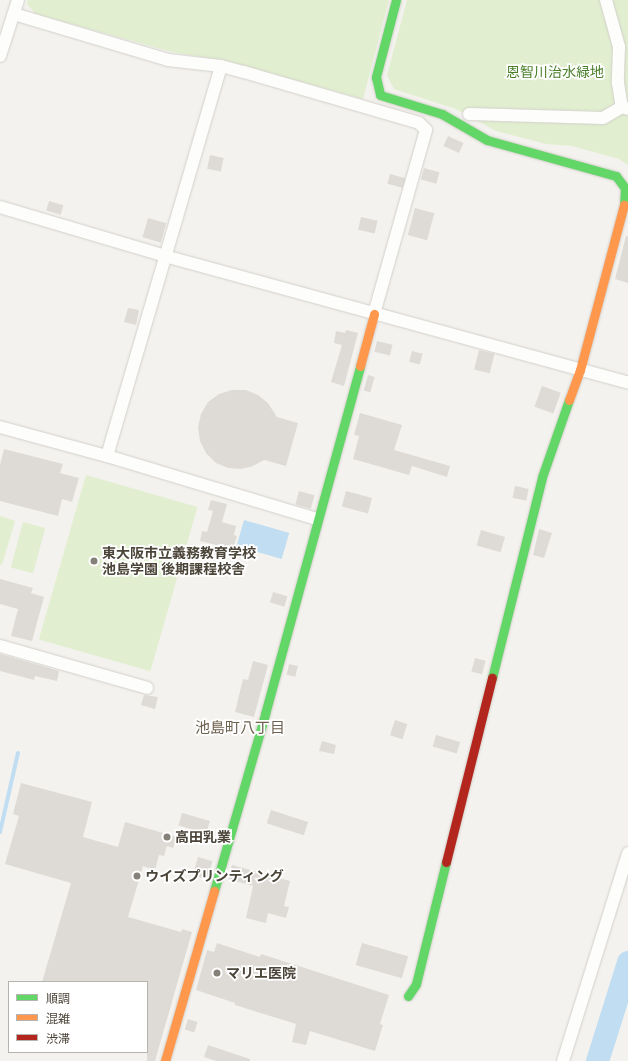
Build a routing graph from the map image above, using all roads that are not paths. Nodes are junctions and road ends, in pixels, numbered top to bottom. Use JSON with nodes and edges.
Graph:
{"nodes":[{"id":1,"x":18,"y":0,"type":"edge"},
{"id":2,"x":396,"y":0,"type":"edge"},
{"id":3,"x":606,"y":0,"type":"edge"},
{"id":4,"x":14,"y":14,"type":"junction"},
{"id":5,"x":0,"y":56,"type":"edge"},
{"id":6,"x":222,"y":66,"type":"junction"},
{"id":7,"x":380,"y":95,"type":"junction"},
{"id":8,"x":363,"y":107,"type":"junction"},
{"id":9,"x":625,"y":108,"type":"edge"},
{"id":10,"x":469,"y":114,"type":"dead end"},
{"id":11,"x":0,"y":207,"type":"edge"},
{"id":12,"x":166,"y":256,"type":"junction"},
{"id":13,"x":374,"y":314,"type":"junction"},
{"id":14,"x":580,"y":370,"type":"junction"},
{"id":15,"x":628,"y":383,"type":"edge"},
{"id":16,"x":0,"y":427,"type":"edge"},
{"id":17,"x":107,"y":456,"type":"junction"},
{"id":18,"x":317,"y":519,"type":"junction"},
{"id":19,"x":0,"y":646,"type":"edge"},
{"id":20,"x":147,"y":688,"type":"dead end"},
{"id":21,"x":628,"y":853,"type":"edge"},
{"id":22,"x":408,"y":996,"type":"dead end"},
{"id":23,"x":165,"y":1061,"type":"edge"},
{"id":24,"x":563,"y":1061,"type":"edge"}],
"edges":[{"from":1,"to":4,"type":"street"},
{"from":2,"to":7,"type":"street"},
{"from":3,"to":9,"type":"street"},
{"from":4,"to":5,"type":"street"},
{"from":4,"to":6,"type":"street"},
{"from":6,"to":8,"type":"street"},
{"from":6,"to":12,"type":"street"},
{"from":7,"to":8,"type":"street"},
{"from":7,"to":14,"type":"street"},
{"from":8,"to":13,"type":"street"},
{"from":9,"to":10,"type":"street"},
{"from":11,"to":12,"type":"street"},
{"from":12,"to":13,"type":"street"},
{"from":12,"to":17,"type":"street"},
{"from":13,"to":14,"type":"street"},
{"from":13,"to":18,"type":"street"},
{"from":14,"to":15,"type":"street"},
{"from":14,"to":22,"type":"street"},
{"from":16,"to":17,"type":"street"},
{"from":17,"to":18,"type":"street"},
{"from":18,"to":23,"type":"street"},
{"from":19,"to":20,"type":"street"},
{"from":21,"to":24,"type":"street"}]}
